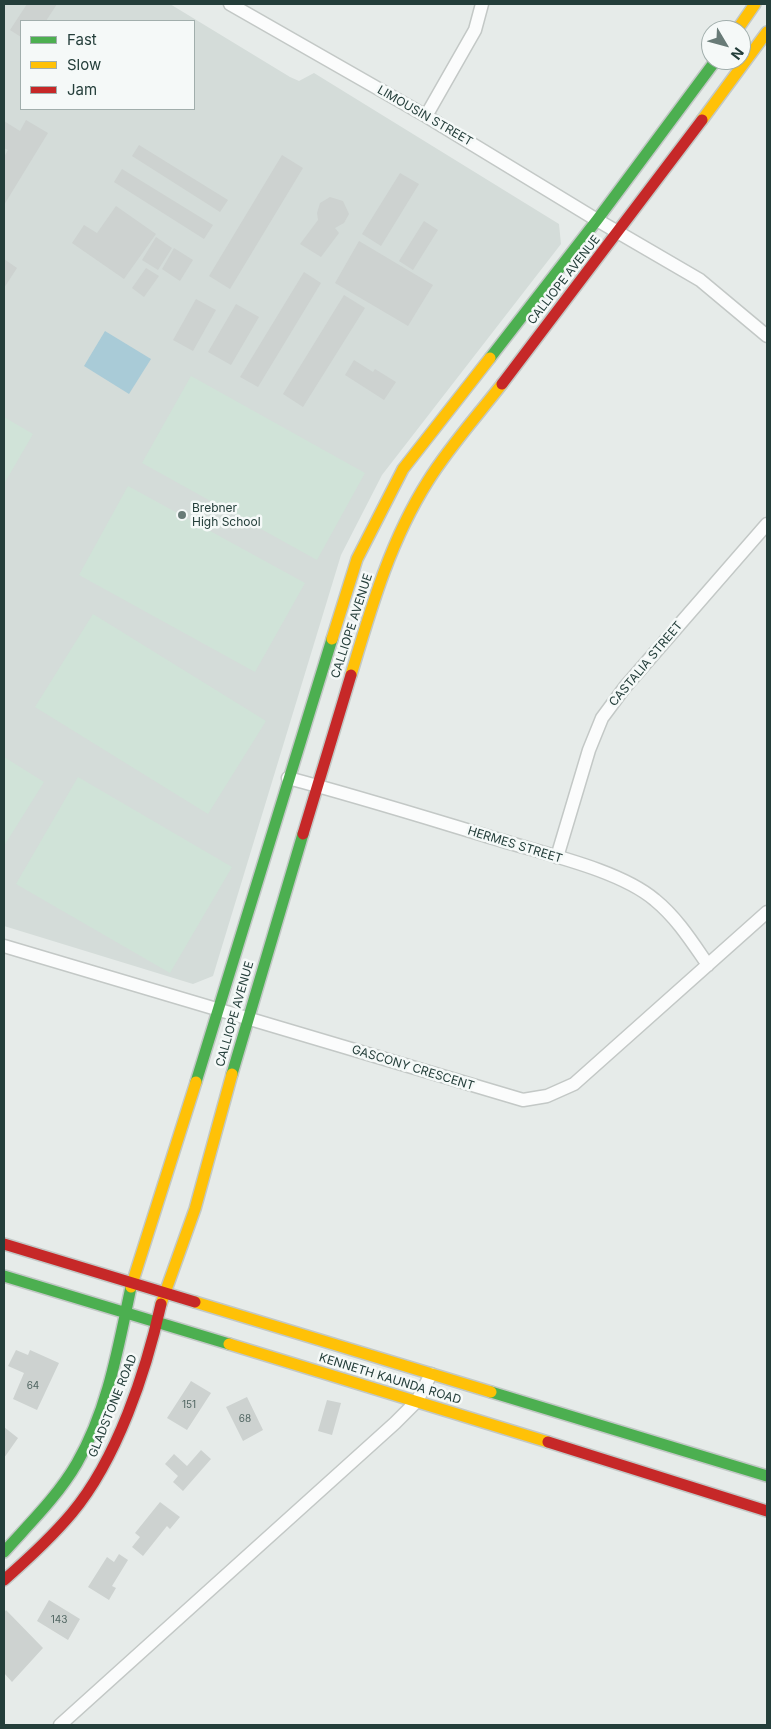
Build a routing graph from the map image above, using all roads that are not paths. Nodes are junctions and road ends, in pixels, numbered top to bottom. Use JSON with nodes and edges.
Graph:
{"nodes":[{"id":1,"x":230,"y":4,"type":"edge"},
{"id":2,"x":482,"y":4,"type":"edge"},
{"id":3,"x":755,"y":4,"type":"edge"},
{"id":4,"x":744,"y":20,"type":"edge"},
{"id":5,"x":767,"y":32,"type":"edge"},
{"id":6,"x":751,"y":47,"type":"edge"},
{"id":7,"x":709,"y":70,"type":"edge"},
{"id":8,"x":733,"y":70,"type":"edge"},
{"id":9,"x":426,"y":116,"type":"junction"},
{"id":10,"x":597,"y":220,"type":"junction"},
{"id":11,"x":618,"y":232,"type":"junction"},
{"id":12,"x":767,"y":336,"type":"edge"},
{"id":13,"x":767,"y":524,"type":"edge"},
{"id":14,"x":288,"y":778,"type":"junction"},
{"id":15,"x":316,"y":786,"type":"junction"},
{"id":16,"x":556,"y":857,"type":"junction"},
{"id":17,"x":767,"y":912,"type":"edge"},
{"id":18,"x":4,"y":946,"type":"edge"},
{"id":19,"x":708,"y":965,"type":"junction"},
{"id":20,"x":219,"y":1009,"type":"junction"},
{"id":21,"x":248,"y":1017,"type":"junction"},
{"id":22,"x":4,"y":1244,"type":"edge"},
{"id":23,"x":4,"y":1276,"type":"edge"},
{"id":24,"x":132,"y":1282,"type":"junction"},
{"id":25,"x":164,"y":1291,"type":"junction"},
{"id":26,"x":124,"y":1314,"type":"junction"},
{"id":27,"x":156,"y":1324,"type":"junction"},
{"id":28,"x":431,"y":1374,"type":"junction"},
{"id":29,"x":417,"y":1401,"type":"junction"},
{"id":30,"x":767,"y":1476,"type":"edge"},
{"id":31,"x":767,"y":1511,"type":"edge"},
{"id":32,"x":4,"y":1552,"type":"edge"},
{"id":33,"x":4,"y":1580,"type":"edge"},
{"id":34,"x":60,"y":1725,"type":"edge"}],
"edges":[{"from":1,"to":9,"type":"street","name":"LIMOUSIN STREET"},
{"from":2,"to":9,"type":"street"},
{"from":3,"to":4,"type":"street"},
{"from":5,"to":6,"type":"street","name":"CALLIOPE AVENUE"},
{"from":7,"to":10,"type":"street","name":"CALLIOPE AVENUE"},
{"from":8,"to":11,"type":"street","name":"CALLIOPE AVENUE"},
{"from":9,"to":10,"type":"street","name":"LIMOUSIN STREET"},
{"from":10,"to":11,"type":"street","name":"LIMOUSIN STREET"},
{"from":10,"to":14,"type":"street","name":"CALLIOPE AVENUE"},
{"from":11,"to":12,"type":"street","name":"LIMOUSIN STREET"},
{"from":11,"to":15,"type":"street","name":"CALLIOPE AVENUE"},
{"from":13,"to":16,"type":"street","name":"CASTALIA STREET"},
{"from":14,"to":15,"type":"street","name":"HERMES STREET"},
{"from":14,"to":20,"type":"street","name":"CALLIOPE AVENUE"},
{"from":15,"to":16,"type":"street","name":"HERMES STREET"},
{"from":15,"to":21,"type":"street","name":"CALLIOPE AVENUE"},
{"from":16,"to":19,"type":"street","name":"HERMES STREET"},
{"from":17,"to":19,"type":"street","name":"GASCONY CRESCENT"},
{"from":18,"to":20,"type":"street","name":"GASCONY CRESCENT"},
{"from":19,"to":21,"type":"street","name":"GASCONY CRESCENT"},
{"from":20,"to":21,"type":"street","name":"GASCONY CRESCENT"},
{"from":20,"to":24,"type":"street","name":"CALLIOPE AVENUE"},
{"from":21,"to":25,"type":"street","name":"CALLIOPE AVENUE"},
{"from":22,"to":24,"type":"street","name":"KENNETH KAUNDA ROAD"},
{"from":23,"to":26,"type":"street","name":"KENNETH KAUNDA ROAD"},
{"from":24,"to":25,"type":"street","name":"KENNETH KAUNDA ROAD"},
{"from":24,"to":26,"type":"street","name":"CALLIOPE AVENUE"},
{"from":25,"to":27,"type":"street","name":"CALLIOPE AVENUE"},
{"from":25,"to":28,"type":"street","name":"KENNETH KAUNDA ROAD"},
{"from":26,"to":27,"type":"street","name":"KENNETH KAUNDA ROAD"},
{"from":26,"to":32,"type":"street","name":"GLADSTONE ROAD"},
{"from":27,"to":29,"type":"street","name":"KENNETH KAUNDA ROAD"},
{"from":27,"to":33,"type":"street","name":"GLADSTONE ROAD"},
{"from":28,"to":29,"type":"street"},
{"from":28,"to":30,"type":"street","name":"KENNETH KAUNDA ROAD"},
{"from":29,"to":31,"type":"street","name":"KENNETH KAUNDA ROAD"},
{"from":29,"to":34,"type":"street"}]}
